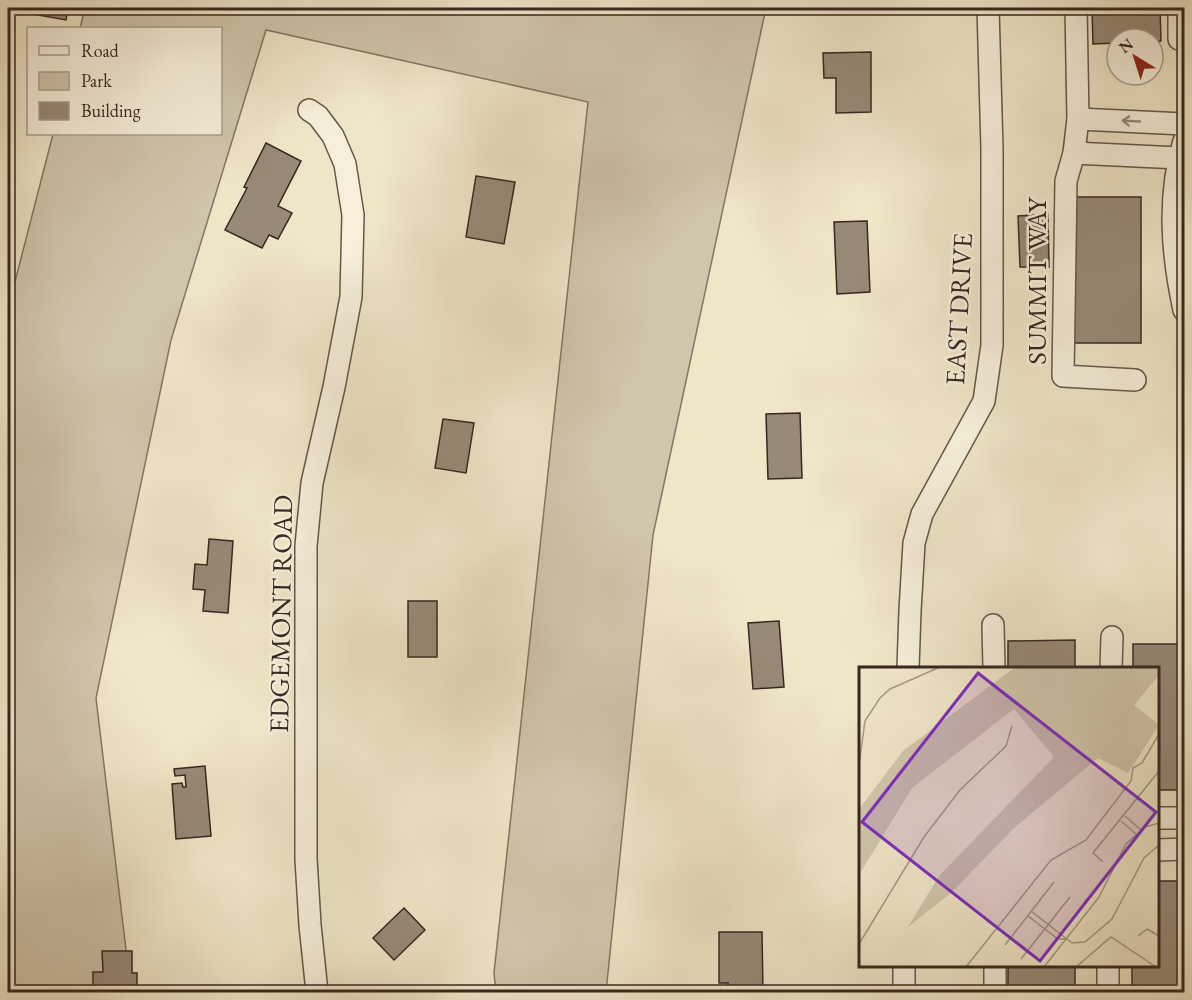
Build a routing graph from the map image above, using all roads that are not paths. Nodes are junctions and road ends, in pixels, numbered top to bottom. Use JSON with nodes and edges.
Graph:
{"nodes":[{"id":1,"x":988,"y":8,"type":"edge"},
{"id":2,"x":1076,"y":8,"type":"edge"},
{"id":3,"x":1179,"y":8,"type":"edge"},
{"id":4,"x":1179,"y":39,"type":"dead end"},
{"id":5,"x":309,"y":110,"type":"dead end"},
{"id":6,"x":1078,"y":119,"type":"junction"},
{"id":7,"x":1185,"y":124,"type":"edge"},
{"id":8,"x":1182,"y":150,"type":"edge"},
{"id":9,"x":1074,"y":153,"type":"junction"},
{"id":10,"x":1185,"y":310,"type":"edge"},
{"id":11,"x":1135,"y":380,"type":"dead end"},
{"id":12,"x":993,"y":625,"type":"dead end"},
{"id":13,"x":1112,"y":637,"type":"dead end"},
{"id":14,"x":908,"y":667,"type":"edge"},
{"id":15,"x":994,"y":667,"type":"edge"},
{"id":16,"x":1111,"y":667,"type":"edge"},
{"id":17,"x":1159,"y":818,"type":"edge"},
{"id":18,"x":1185,"y":818,"type":"edge"},
{"id":19,"x":1185,"y":849,"type":"edge"},
{"id":20,"x":1159,"y":850,"type":"edge"},
{"id":21,"x":904,"y":967,"type":"edge"},
{"id":22,"x":995,"y":967,"type":"edge"},
{"id":23,"x":1108,"y":967,"type":"edge"},
{"id":24,"x":317,"y":993,"type":"edge"},
{"id":25,"x":904,"y":993,"type":"edge"},
{"id":26,"x":995,"y":993,"type":"edge"},
{"id":27,"x":1108,"y":993,"type":"edge"}],
"edges":[{"from":1,"to":14,"type":"street","name":"EAST DRIVE"},
{"from":2,"to":6,"type":"street","name":"SUMMIT WAY"},
{"from":3,"to":4,"type":"street"},
{"from":5,"to":24,"type":"street","name":"EDGEMONT ROAD"},
{"from":7,"to":6,"type":"street","one_way":true},
{"from":6,"to":9,"type":"street","name":"SUMMIT WAY"},
{"from":8,"to":9,"type":"street"},
{"from":8,"to":10,"type":"street"},
{"from":9,"to":11,"type":"street","name":"SUMMIT WAY"},
{"from":12,"to":15,"type":"street"},
{"from":13,"to":16,"type":"street"},
{"from":17,"to":18,"type":"street"},
{"from":19,"to":20,"type":"street"},
{"from":21,"to":25,"type":"street"},
{"from":22,"to":26,"type":"street"},
{"from":23,"to":27,"type":"street"}]}
